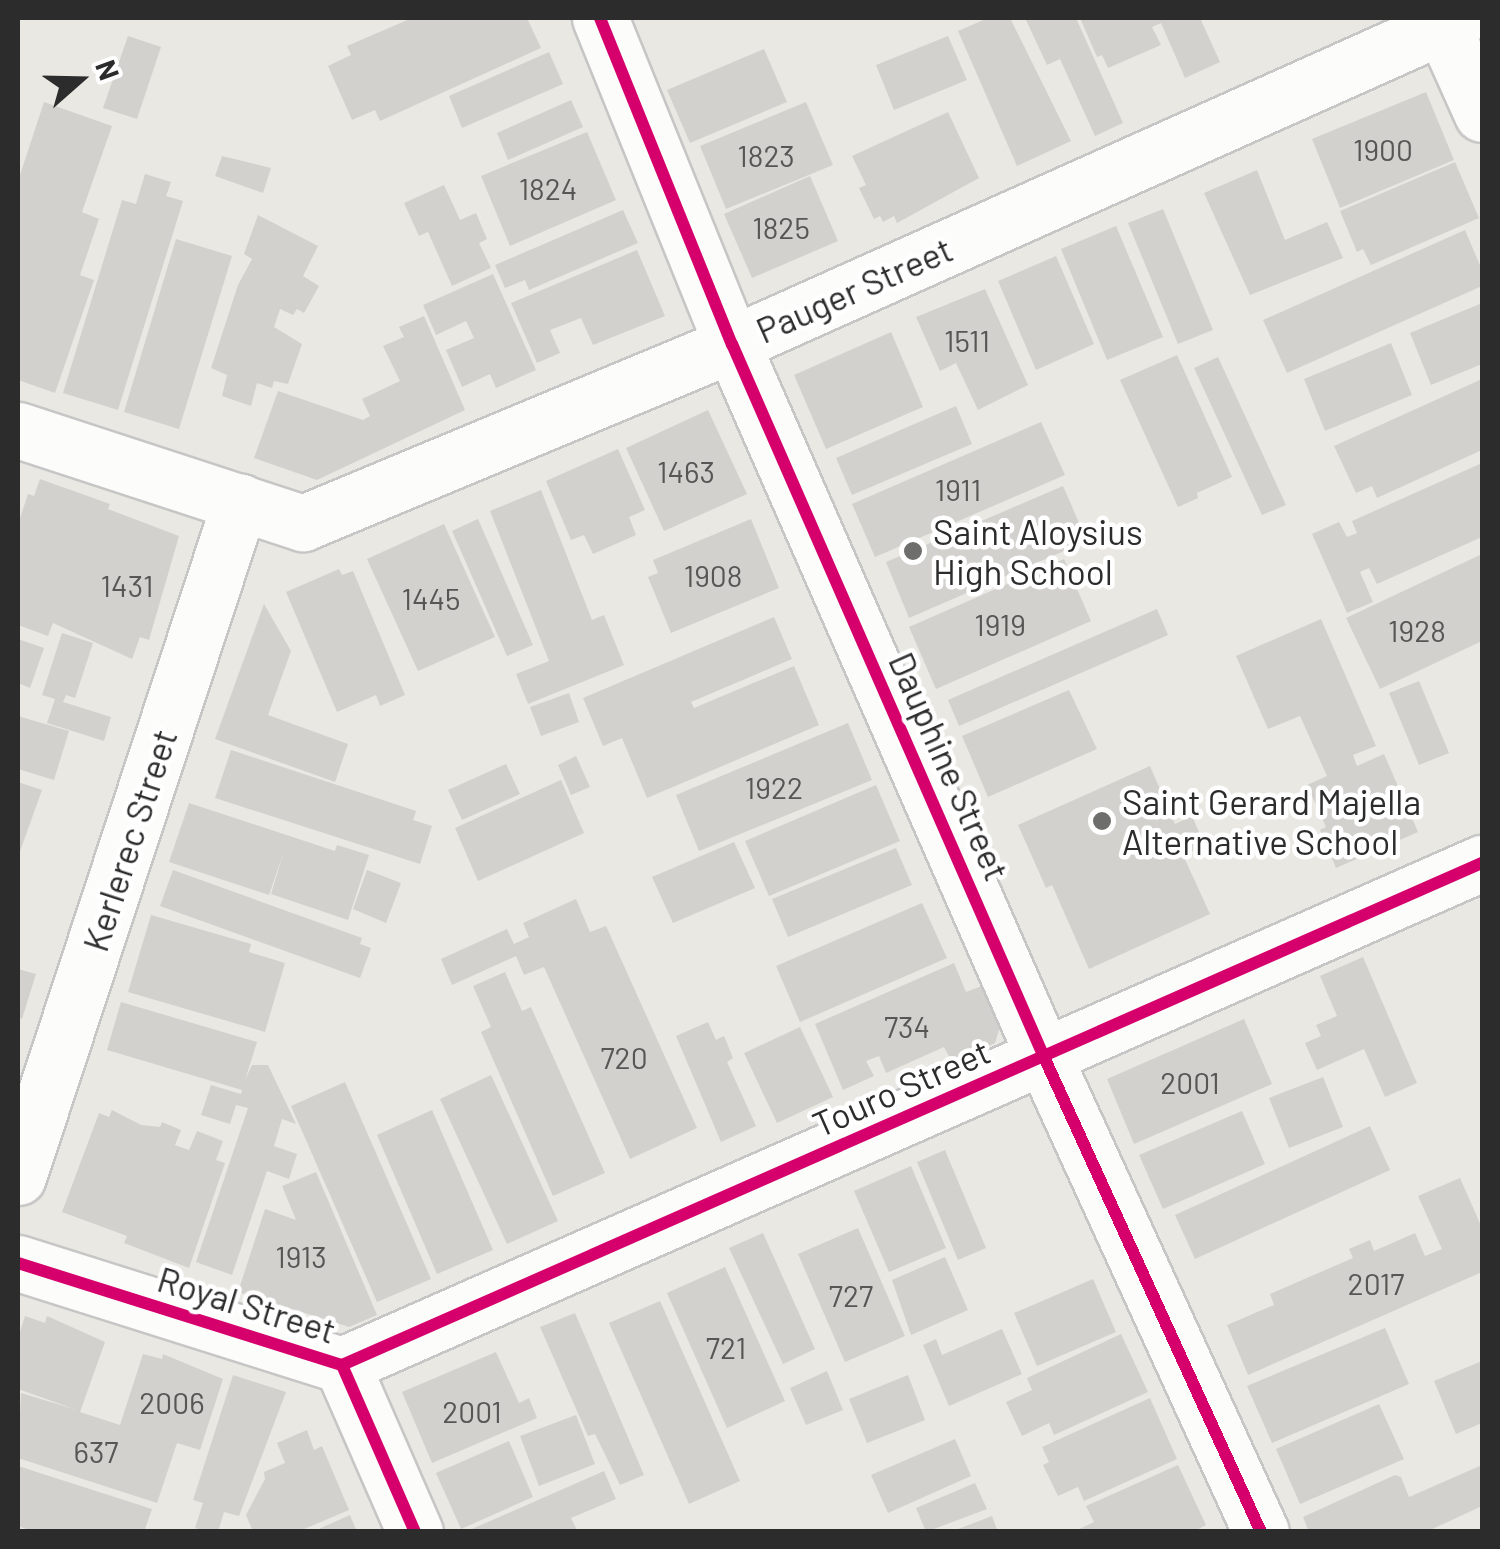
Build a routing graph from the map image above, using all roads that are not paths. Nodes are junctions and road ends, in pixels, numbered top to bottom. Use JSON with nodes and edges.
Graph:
{"nodes":[{"id":1,"x":600,"y":18,"type":"edge"},
{"id":2,"x":1447,"y":20,"type":"edge"},
{"id":3,"x":1482,"y":114,"type":"edge"},
{"id":4,"x":732,"y":344,"type":"junction"},
{"id":5,"x":18,"y":430,"type":"edge"},
{"id":6,"x":240,"y":502,"type":"junction"},
{"id":7,"x":1482,"y":863,"type":"edge"},
{"id":8,"x":1044,"y":1058,"type":"junction"},
{"id":9,"x":18,"y":1177,"type":"edge"},
{"id":10,"x":18,"y":1264,"type":"edge"},
{"id":11,"x":342,"y":1365,"type":"junction"},
{"id":12,"x":415,"y":1532,"type":"edge"},
{"id":13,"x":1262,"y":1532,"type":"edge"}],
"edges":[{"from":1,"to":4,"type":"street","name":"Dauphine Street"},
{"from":2,"to":3,"type":"street"},
{"from":2,"to":4,"type":"street","name":"Pauger Street"},
{"from":4,"to":6,"type":"street","name":"Pauger Street"},
{"from":4,"to":8,"type":"street","name":"Dauphine Street"},
{"from":5,"to":6,"type":"street","name":"Pauger Street"},
{"from":6,"to":9,"type":"street","name":"Kerlerec Street"},
{"from":7,"to":8,"type":"street","name":"Touro Street"},
{"from":8,"to":11,"type":"street","name":"Touro Street"},
{"from":8,"to":13,"type":"street","name":"Dauphine Street"},
{"from":10,"to":11,"type":"street","name":"Royal Street"},
{"from":11,"to":12,"type":"street","name":"Royal Street"}]}
